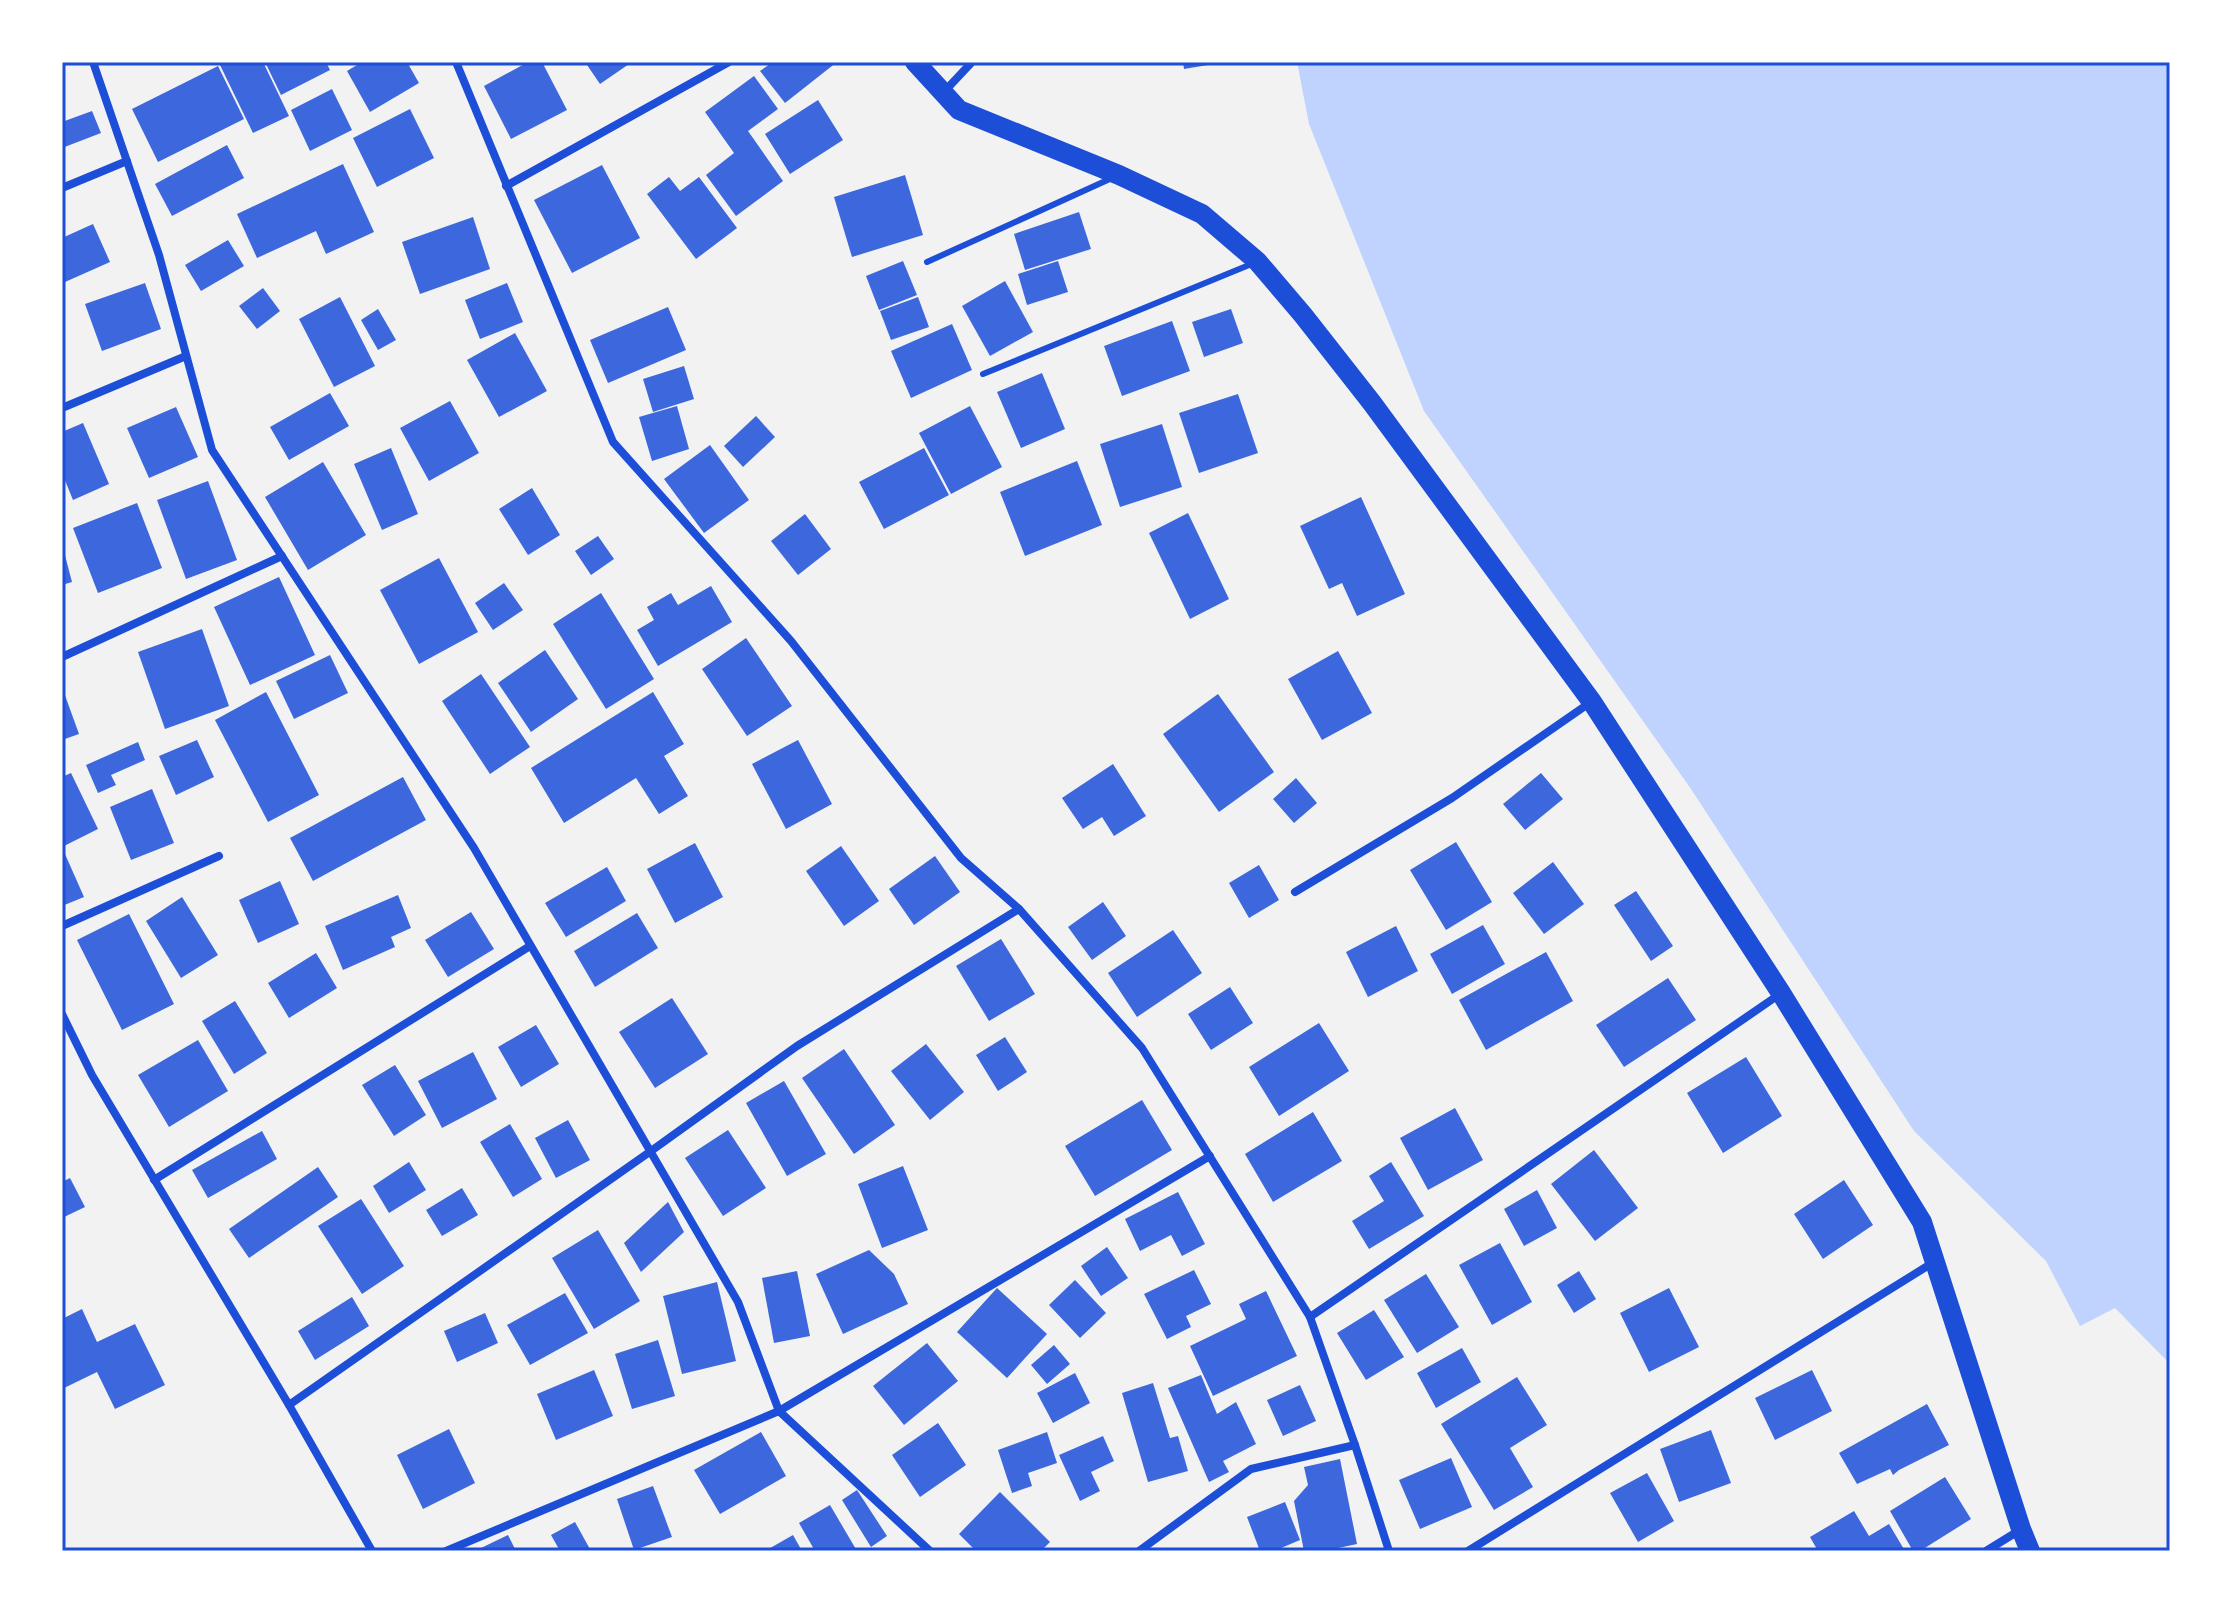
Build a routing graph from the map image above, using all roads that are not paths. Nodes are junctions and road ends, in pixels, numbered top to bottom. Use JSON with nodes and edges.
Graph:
{"nodes":[{"id":1,"x":93,"y":62,"type":"edge"},
{"id":2,"x":456,"y":62,"type":"edge"},
{"id":3,"x":729,"y":62,"type":"edge"},
{"id":4,"x":915,"y":62,"type":"edge"},
{"id":5,"x":972,"y":62,"type":"edge"},
{"id":6,"x":943,"y":93,"type":"junction"},
{"id":7,"x":127,"y":161,"type":"junction"},
{"id":8,"x":1119,"y":175,"type":"junction"},
{"id":9,"x":506,"y":186,"type":"junction"},
{"id":10,"x":62,"y":188,"type":"edge"},
{"id":11,"x":1257,"y":261,"type":"junction"},
{"id":12,"x":927,"y":262,"type":"dead end"},
{"id":13,"x":186,"y":356,"type":"junction"},
{"id":14,"x":983,"y":374,"type":"dead end"},
{"id":15,"x":62,"y":408,"type":"edge"},
{"id":16,"x":282,"y":556,"type":"junction"},
{"id":17,"x":62,"y":657,"type":"edge"},
{"id":18,"x":1592,"y":702,"type":"junction"},
{"id":19,"x":219,"y":856,"type":"dead end"},
{"id":20,"x":1295,"y":892,"type":"dead end"},
{"id":21,"x":1019,"y":909,"type":"junction"},
{"id":22,"x":62,"y":926,"type":"edge"},
{"id":23,"x":530,"y":946,"type":"junction"},
{"id":24,"x":1781,"y":993,"type":"junction"},
{"id":25,"x":62,"y":1014,"type":"edge"},
{"id":26,"x":651,"y":1151,"type":"junction"},
{"id":27,"x":1210,"y":1156,"type":"junction"},
{"id":28,"x":154,"y":1180,"type":"junction"},
{"id":29,"x":1935,"y":1261,"type":"junction"},
{"id":30,"x":1310,"y":1317,"type":"junction"},
{"id":31,"x":289,"y":1405,"type":"junction"},
{"id":32,"x":779,"y":1411,"type":"junction"},
{"id":33,"x":1355,"y":1445,"type":"junction"},
{"id":34,"x":2021,"y":1529,"type":"junction"},
{"id":35,"x":372,"y":1551,"type":"edge"},
{"id":36,"x":446,"y":1551,"type":"edge"},
{"id":37,"x":930,"y":1551,"type":"edge"},
{"id":38,"x":1139,"y":1551,"type":"edge"},
{"id":39,"x":1389,"y":1551,"type":"edge"},
{"id":40,"x":1468,"y":1551,"type":"edge"},
{"id":41,"x":1986,"y":1551,"type":"edge"},
{"id":42,"x":2030,"y":1551,"type":"edge"}],
"edges":[{"from":1,"to":7,"type":"street"},
{"from":2,"to":9,"type":"street"},
{"from":3,"to":9,"type":"street"},
{"from":4,"to":6,"type":"main road"},
{"from":5,"to":6,"type":"street"},
{"from":6,"to":8,"type":"main road"},
{"from":7,"to":10,"type":"street"},
{"from":7,"to":13,"type":"street"},
{"from":8,"to":11,"type":"main road"},
{"from":8,"to":12,"type":"lane"},
{"from":9,"to":21,"type":"street"},
{"from":11,"to":14,"type":"lane"},
{"from":11,"to":18,"type":"main road"},
{"from":13,"to":15,"type":"street"},
{"from":13,"to":16,"type":"street"},
{"from":16,"to":17,"type":"street"},
{"from":16,"to":23,"type":"street"},
{"from":18,"to":20,"type":"street"},
{"from":18,"to":24,"type":"main road"},
{"from":19,"to":22,"type":"street"},
{"from":21,"to":26,"type":"street"},
{"from":21,"to":27,"type":"street"},
{"from":23,"to":26,"type":"street"},
{"from":23,"to":28,"type":"street"},
{"from":24,"to":29,"type":"main road"},
{"from":24,"to":30,"type":"street"},
{"from":25,"to":28,"type":"street"},
{"from":26,"to":31,"type":"street"},
{"from":26,"to":32,"type":"street"},
{"from":27,"to":30,"type":"street"},
{"from":27,"to":32,"type":"street"},
{"from":28,"to":31,"type":"street"},
{"from":29,"to":34,"type":"main road"},
{"from":29,"to":40,"type":"street"},
{"from":30,"to":33,"type":"street"},
{"from":31,"to":35,"type":"street"},
{"from":32,"to":36,"type":"street"},
{"from":32,"to":37,"type":"street"},
{"from":33,"to":38,"type":"street"},
{"from":33,"to":39,"type":"street"},
{"from":34,"to":41,"type":"street"},
{"from":34,"to":42,"type":"main road"}]}
